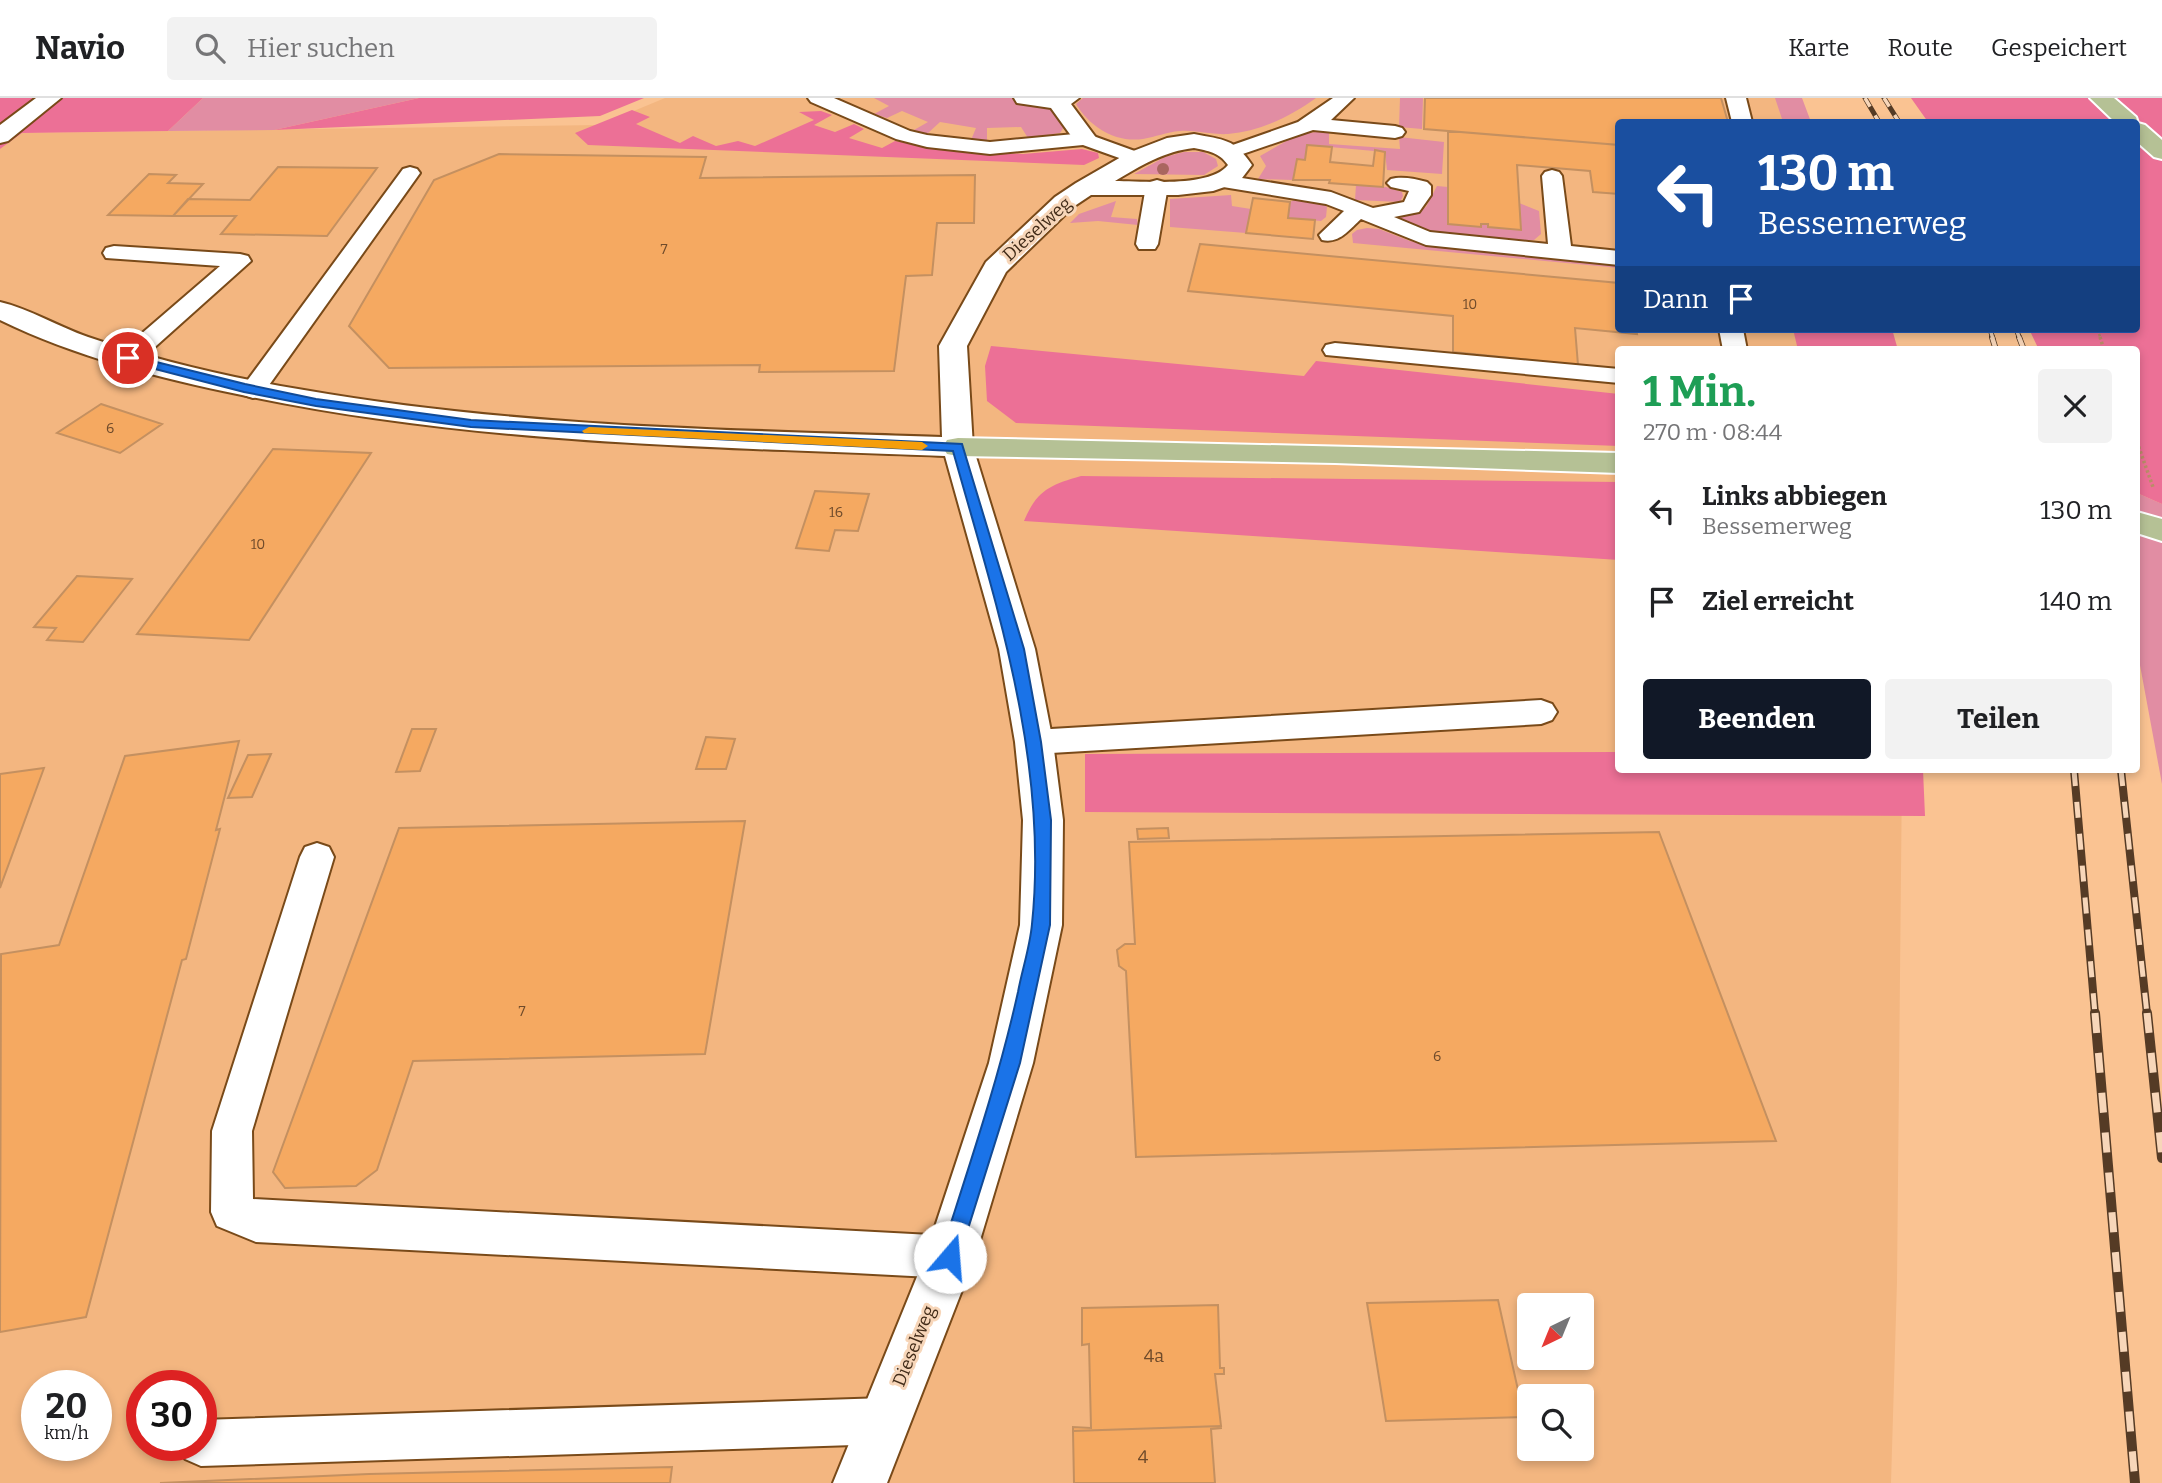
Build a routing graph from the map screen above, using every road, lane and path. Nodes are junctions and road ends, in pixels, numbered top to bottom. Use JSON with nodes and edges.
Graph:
{"nodes":[{"id":1,"x":50,"y":98,"type":"edge"},
{"id":2,"x":818,"y":98,"type":"edge"},
{"id":3,"x":1025,"y":98,"type":"edge"},
{"id":4,"x":1344,"y":98,"type":"edge"},
{"id":5,"x":2101,"y":98,"type":"edge"},
{"id":6,"x":1063,"y":99,"type":"edge"},
{"id":7,"x":2125,"y":119,"type":"edge"},
{"id":8,"x":1307,"y":123,"type":"junction"},
{"id":9,"x":1395,"y":132,"type":"dead end"},
{"id":10,"x":2140,"y":133,"type":"edge"},
{"id":11,"x":0,"y":136,"type":"edge"},
{"id":12,"x":1085,"y":139,"type":"junction"},
{"id":13,"x":1231,"y":152,"type":"junction"},
{"id":14,"x":2162,"y":152,"type":"edge"},
{"id":15,"x":1136,"y":158,"type":"junction"},
{"id":16,"x":410,"y":173,"type":"dead end"},
{"id":17,"x":1552,"y":176,"type":"dead end"},
{"id":18,"x":1223,"y":181,"type":"junction"},
{"id":19,"x":1398,"y":183,"type":"dead end"},
{"id":20,"x":1157,"y":186,"type":"junction"},
{"id":21,"x":1085,"y":188,"type":"junction"},
{"id":22,"x":1363,"y":213,"type":"junction"},
{"id":23,"x":1330,"y":235,"type":"dead end"},
{"id":24,"x":1147,"y":244,"type":"dead end"},
{"id":25,"x":1560,"y":252,"type":"junction"},
{"id":26,"x":114,"y":253,"type":"dead end"},
{"id":27,"x":1615,"y":258,"type":"edge"},
{"id":28,"x":0,"y":310,"type":"edge"},
{"id":29,"x":2099,"y":334,"type":"dead end"},
{"id":30,"x":2103,"y":346,"type":"edge"},
{"id":31,"x":1335,"y":350,"type":"dead end"},
{"id":32,"x":128,"y":358,"type":"junction"},
{"id":33,"x":1615,"y":376,"type":"edge"},
{"id":34,"x":253,"y":390,"type":"junction"},
{"id":35,"x":958,"y":447,"type":"junction"},
{"id":36,"x":2140,"y":450,"type":"edge"},
{"id":37,"x":1615,"y":463,"type":"edge"},
{"id":38,"x":2154,"y":489,"type":"dead end"},
{"id":39,"x":2140,"y":523,"type":"edge"},
{"id":40,"x":2162,"y":530,"type":"edge"},
{"id":41,"x":1541,"y":712,"type":"dead end"},
{"id":42,"x":1034,"y":742,"type":"junction"},
{"id":43,"x":317,"y":857,"type":"dead end"},
{"id":44,"x":950,"y":1257,"type":"junction"},
{"id":45,"x":885,"y":1420,"type":"junction"},
{"id":46,"x":217,"y":1442,"type":"edge"},
{"id":47,"x":860,"y":1483,"type":"edge"}],
"edges":[{"from":1,"to":11,"type":"street"},
{"from":2,"to":12,"type":"lane"},
{"from":3,"to":6,"type":"street"},
{"from":4,"to":8,"type":"lane"},
{"from":5,"to":7,"type":"main road"},
{"from":6,"to":12,"type":"street"},
{"from":8,"to":9,"type":"lane"},
{"from":8,"to":13,"type":"lane"},
{"from":10,"to":14,"type":"main road"},
{"from":12,"to":15,"type":"lane"},
{"from":13,"to":15,"type":"street","name":"Dieselweg"},
{"from":13,"to":18,"type":"street"},
{"from":15,"to":21,"type":"street","name":"Dieselweg"},
{"from":16,"to":34,"type":"lane"},
{"from":17,"to":25,"type":"lane"},
{"from":18,"to":20,"type":"street","name":"Dieselweg"},
{"from":18,"to":22,"type":"lane"},
{"from":19,"to":22,"type":"lane"},
{"from":20,"to":21,"type":"street","name":"Dieselweg"},
{"from":20,"to":24,"type":"lane"},
{"from":21,"to":35,"type":"street","name":"Dieselweg"},
{"from":22,"to":23,"type":"lane"},
{"from":22,"to":25,"type":"lane"},
{"from":25,"to":27,"type":"lane"},
{"from":26,"to":32,"type":"lane"},
{"from":28,"to":32,"type":"street"},
{"from":29,"to":30,"type":"path"},
{"from":31,"to":33,"type":"lane"},
{"from":32,"to":34,"type":"street"},
{"from":34,"to":35,"type":"street"},
{"from":35,"to":37,"type":"main road"},
{"from":35,"to":42,"type":"street","name":"Dieselweg"},
{"from":36,"to":38,"type":"path"},
{"from":39,"to":40,"type":"main road"},
{"from":41,"to":42,"type":"lane"},
{"from":42,"to":44,"type":"street","name":"Dieselweg"},
{"from":43,"to":44,"type":"lane"},
{"from":44,"to":45,"type":"street","name":"Dieselweg"},
{"from":45,"to":46,"type":"lane"},
{"from":45,"to":47,"type":"street","name":"Dieselweg"}]}
